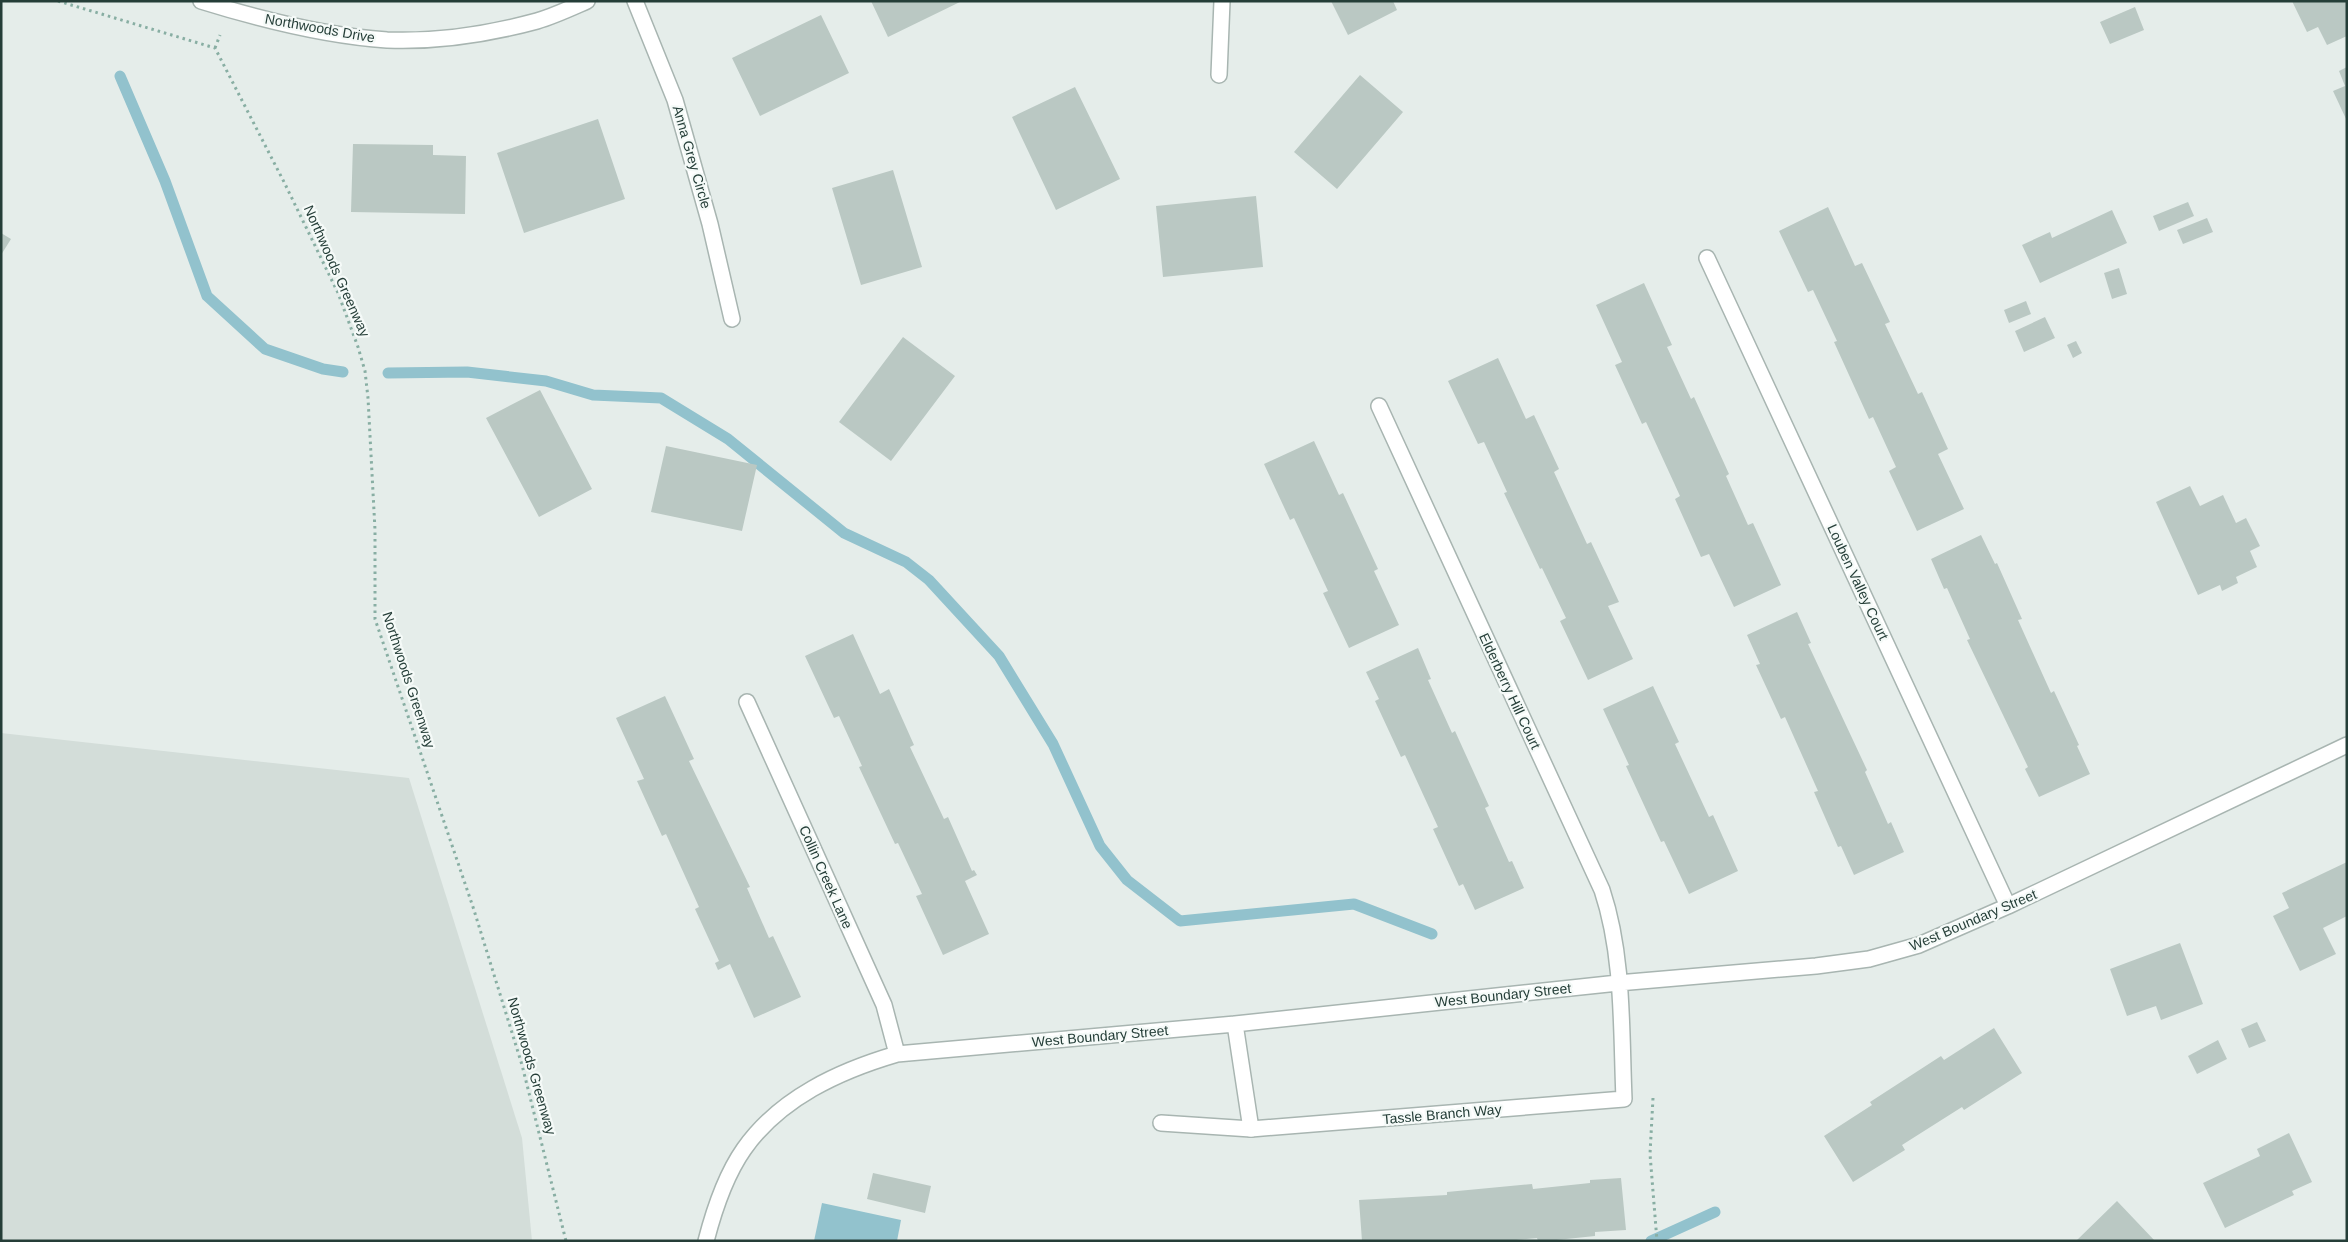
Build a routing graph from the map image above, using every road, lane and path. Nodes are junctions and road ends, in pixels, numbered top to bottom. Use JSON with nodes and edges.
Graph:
{"nodes":[{"id":1,"x":58,"y":1,"type":"edge"},
{"id":2,"x":201,"y":1,"type":"edge"},
{"id":3,"x":587,"y":1,"type":"edge"},
{"id":4,"x":635,"y":1,"type":"edge"},
{"id":5,"x":1222,"y":1,"type":"edge"},
{"id":6,"x":221,"y":34,"type":"dead end"},
{"id":7,"x":215,"y":48,"type":"junction"},
{"id":8,"x":1219,"y":75,"type":"dead end"},
{"id":9,"x":1708,"y":258,"type":"dead end"},
{"id":10,"x":732,"y":319,"type":"dead end"},
{"id":11,"x":1379,"y":406,"type":"dead end"},
{"id":12,"x":747,"y":702,"type":"dead end"},
{"id":13,"x":2347,"y":746,"type":"edge"},
{"id":14,"x":2008,"y":906,"type":"junction"},
{"id":15,"x":1618,"y":983,"type":"junction"},
{"id":16,"x":1235,"y":1024,"type":"junction"},
{"id":17,"x":897,"y":1054,"type":"junction"},
{"id":18,"x":1654,"y":1098,"type":"dead end"},
{"id":19,"x":1160,"y":1123,"type":"dead end"},
{"id":20,"x":1251,"y":1129,"type":"junction"},
{"id":21,"x":566,"y":1241,"type":"edge"},
{"id":22,"x":706,"y":1241,"type":"edge"},
{"id":23,"x":1658,"y":1241,"type":"edge"}],
"edges":[{"from":1,"to":7,"type":"path"},
{"from":2,"to":3,"type":"street","name":"Northwoods Drive"},
{"from":4,"to":10,"type":"street","name":"Anna Grey Circle"},
{"from":5,"to":8,"type":"street"},
{"from":6,"to":7,"type":"path"},
{"from":7,"to":21,"type":"path","name":"Northwoods Greenway"},
{"from":9,"to":14,"type":"street","name":"Louben Valley Court"},
{"from":11,"to":15,"type":"street","name":"Elderberry Hill Court"},
{"from":12,"to":17,"type":"street","name":"Collin Creek Lane"},
{"from":13,"to":14,"type":"street","name":"West Boundary Street"},
{"from":14,"to":15,"type":"street","name":"West Boundary Street"},
{"from":15,"to":16,"type":"street","name":"West Boundary Street"},
{"from":15,"to":20,"type":"street","name":"Tassle Branch Way"},
{"from":16,"to":17,"type":"street","name":"West Boundary Street"},
{"from":16,"to":20,"type":"street"},
{"from":17,"to":22,"type":"street","name":"West Boundary Street"},
{"from":18,"to":23,"type":"path"},
{"from":19,"to":20,"type":"street"}]}
